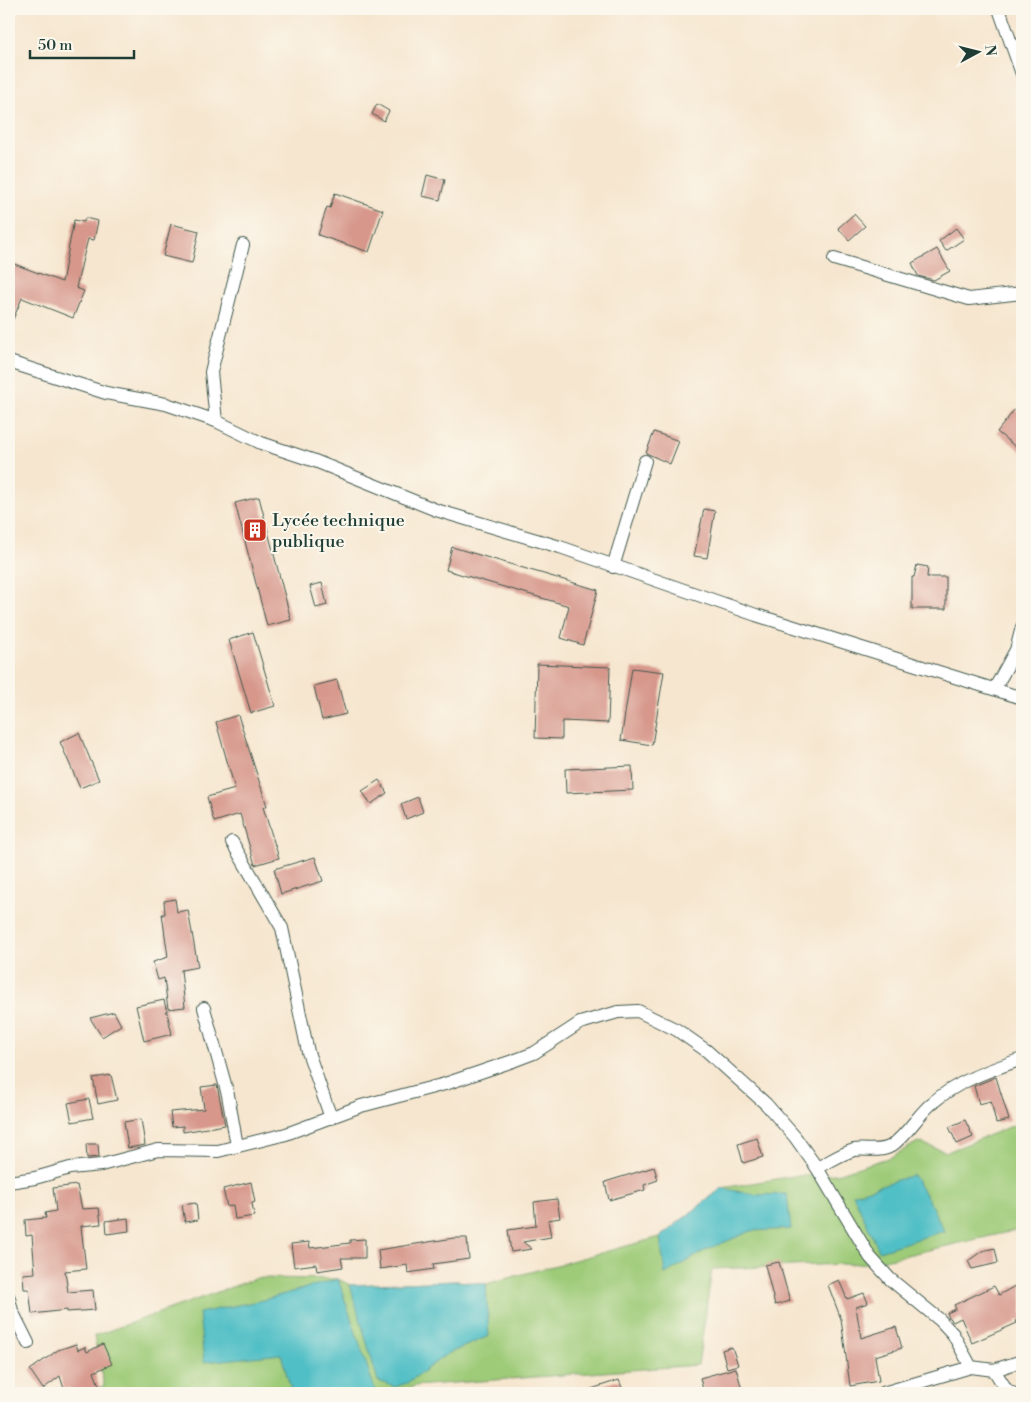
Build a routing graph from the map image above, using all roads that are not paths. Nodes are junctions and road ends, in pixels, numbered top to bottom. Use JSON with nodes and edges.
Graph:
{"nodes":[{"id":1,"x":999,"y":9,"type":"edge"},
{"id":2,"x":1022,"y":74,"type":"edge"},
{"id":3,"x":243,"y":245,"type":"dead end"},
{"id":4,"x":834,"y":259,"type":"dead end"},
{"id":5,"x":1022,"y":293,"type":"edge"},
{"id":6,"x":9,"y":362,"type":"edge"},
{"id":7,"x":216,"y":421,"type":"junction"},
{"id":8,"x":645,"y":461,"type":"dead end"},
{"id":9,"x":614,"y":567,"type":"junction"},
{"id":10,"x":1022,"y":627,"type":"edge"},
{"id":11,"x":995,"y":688,"type":"junction"},
{"id":12,"x":1022,"y":698,"type":"edge"},
{"id":13,"x":232,"y":842,"type":"dead end"},
{"id":14,"x":204,"y":1008,"type":"dead end"},
{"id":15,"x":1022,"y":1059,"type":"edge"},
{"id":16,"x":331,"y":1118,"type":"junction"},
{"id":17,"x":237,"y":1146,"type":"junction"},
{"id":18,"x":817,"y":1168,"type":"junction"},
{"id":19,"x":9,"y":1182,"type":"edge"},
{"id":20,"x":9,"y":1298,"type":"edge"},
{"id":21,"x":28,"y":1343,"type":"dead end"},
{"id":22,"x":1022,"y":1360,"type":"edge"},
{"id":23,"x":971,"y":1367,"type":"junction"},
{"id":24,"x":994,"y":1370,"type":"junction"},
{"id":25,"x":883,"y":1393,"type":"edge"},
{"id":26,"x":1012,"y":1393,"type":"edge"}],
"edges":[{"from":1,"to":2,"type":"street"},
{"from":3,"to":7,"type":"street"},
{"from":4,"to":5,"type":"street"},
{"from":6,"to":7,"type":"street"},
{"from":7,"to":9,"type":"street"},
{"from":8,"to":9,"type":"street"},
{"from":9,"to":11,"type":"street"},
{"from":10,"to":11,"type":"street"},
{"from":11,"to":12,"type":"street"},
{"from":13,"to":16,"type":"street"},
{"from":14,"to":17,"type":"street"},
{"from":15,"to":18,"type":"street"},
{"from":16,"to":17,"type":"street"},
{"from":16,"to":18,"type":"street"},
{"from":17,"to":19,"type":"street"},
{"from":18,"to":23,"type":"street"},
{"from":20,"to":21,"type":"street"},
{"from":22,"to":24,"type":"street"},
{"from":23,"to":24,"type":"street"},
{"from":23,"to":25,"type":"street"},
{"from":24,"to":26,"type":"street"}]}
